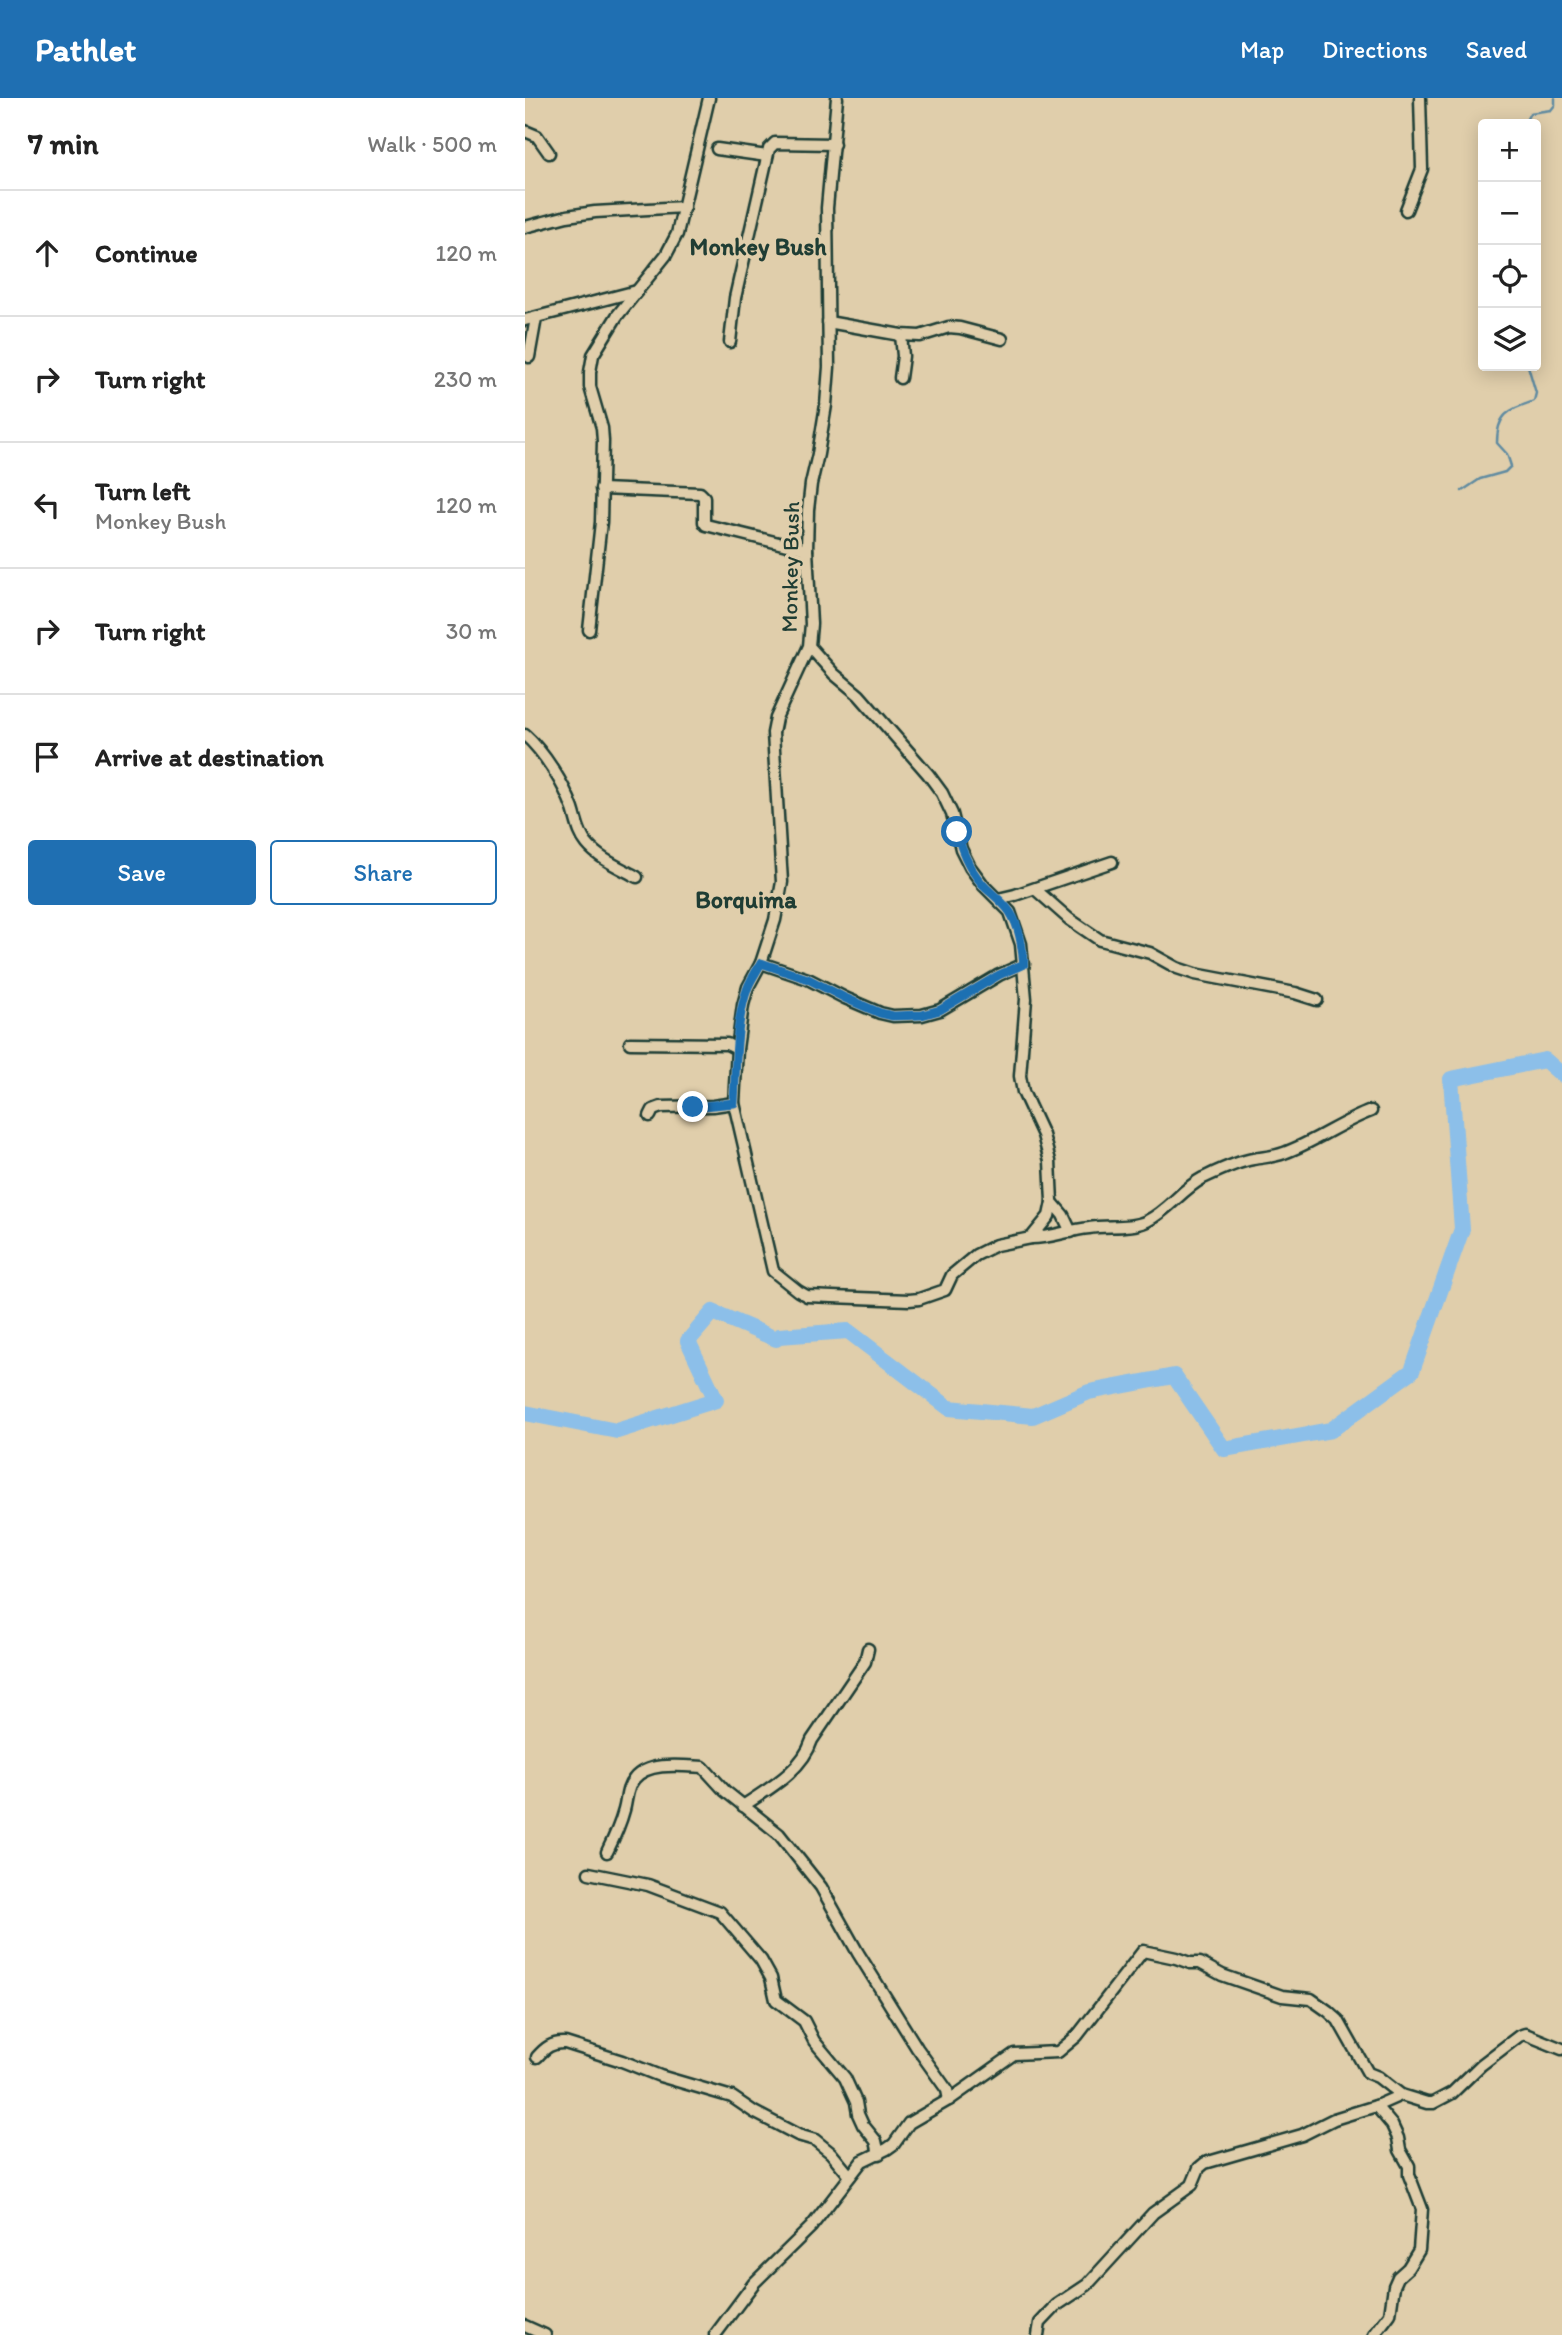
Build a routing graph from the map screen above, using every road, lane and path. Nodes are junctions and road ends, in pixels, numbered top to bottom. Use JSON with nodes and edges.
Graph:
{"nodes":[{"id":1,"x":709,"y":98,"type":"edge"},
{"id":2,"x":837,"y":98,"type":"edge"},
{"id":3,"x":1420,"y":98,"type":"edge"},
{"id":4,"x":525,"y":131,"type":"edge"},
{"id":5,"x":834,"y":144,"type":"junction"},
{"id":6,"x":717,"y":149,"type":"dead end"},
{"id":7,"x":549,"y":153,"type":"dead end"},
{"id":8,"x":767,"y":156,"type":"junction"},
{"id":9,"x":684,"y":207,"type":"junction"},
{"id":10,"x":1406,"y":209,"type":"dead end"},
{"id":11,"x":525,"y":227,"type":"edge"},
{"id":12,"x":636,"y":291,"type":"junction"},
{"id":13,"x":531,"y":319,"type":"edge"},
{"id":14,"x":828,"y":322,"type":"junction"},
{"id":15,"x":901,"y":335,"type":"junction"},
{"id":16,"x":1003,"y":340,"type":"dead end"},
{"id":17,"x":730,"y":342,"type":"dead end"},
{"id":18,"x":529,"y":357,"type":"dead end"},
{"id":19,"x":899,"y":378,"type":"dead end"},
{"id":20,"x":601,"y":489,"type":"junction"},
{"id":21,"x":807,"y":550,"type":"junction"},
{"id":22,"x":589,"y":630,"type":"dead end"},
{"id":23,"x":809,"y":646,"type":"junction"},
{"id":24,"x":525,"y":735,"type":"edge"},
{"id":25,"x":1112,"y":862,"type":"dead end"},
{"id":26,"x":637,"y":877,"type":"dead end"},
{"id":27,"x":1035,"y":889,"type":"junction"},
{"id":28,"x":998,"y":899,"type":"junction"},
{"id":29,"x":761,"y":963,"type":"junction"},
{"id":30,"x":1024,"y":964,"type":"junction"},
{"id":31,"x":1317,"y":1000,"type":"dead end"},
{"id":32,"x":630,"y":1044,"type":"dead end"},
{"id":33,"x":737,"y":1049,"type":"junction"},
{"id":34,"x":734,"y":1103,"type":"junction"},
{"id":35,"x":1371,"y":1111,"type":"dead end"},
{"id":36,"x":650,"y":1116,"type":"dead end"},
{"id":37,"x":1052,"y":1202,"type":"junction"},
{"id":38,"x":1071,"y":1232,"type":"junction"},
{"id":39,"x":1031,"y":1238,"type":"junction"},
{"id":40,"x":868,"y":1649,"type":"dead end"},
{"id":41,"x":743,"y":1807,"type":"junction"},
{"id":42,"x":607,"y":1852,"type":"dead end"},
{"id":43,"x":589,"y":1872,"type":"dead end"},
{"id":44,"x":1562,"y":2049,"type":"edge"},
{"id":45,"x":537,"y":2057,"type":"dead end"},
{"id":46,"x":1401,"y":2095,"type":"junction"},
{"id":47,"x":949,"y":2100,"type":"junction"},
{"id":48,"x":1376,"y":2106,"type":"junction"},
{"id":49,"x":879,"y":2154,"type":"junction"},
{"id":50,"x":850,"y":2176,"type":"junction"},
{"id":51,"x":525,"y":2326,"type":"edge"},
{"id":52,"x":545,"y":2335,"type":"edge"},
{"id":53,"x":715,"y":2335,"type":"edge"},
{"id":54,"x":1038,"y":2335,"type":"edge"},
{"id":55,"x":1374,"y":2335,"type":"edge"}],
"edges":[{"from":1,"to":9,"type":"street"},
{"from":2,"to":5,"type":"street","name":"Monkey Bush"},
{"from":3,"to":10,"type":"street"},
{"from":4,"to":7,"type":"street"},
{"from":5,"to":8,"type":"street"},
{"from":5,"to":14,"type":"street","name":"Monkey Bush"},
{"from":6,"to":8,"type":"street"},
{"from":8,"to":17,"type":"street"},
{"from":9,"to":11,"type":"street"},
{"from":9,"to":12,"type":"street"},
{"from":12,"to":13,"type":"street"},
{"from":12,"to":20,"type":"street"},
{"from":13,"to":18,"type":"street"},
{"from":14,"to":15,"type":"street"},
{"from":14,"to":21,"type":"street","name":"Monkey Bush"},
{"from":15,"to":16,"type":"street"},
{"from":15,"to":19,"type":"street"},
{"from":20,"to":21,"type":"street"},
{"from":20,"to":22,"type":"street"},
{"from":21,"to":23,"type":"street","name":"Monkey Bush"},
{"from":23,"to":28,"type":"street"},
{"from":23,"to":29,"type":"street","name":"Monkey Bush"},
{"from":24,"to":26,"type":"street"},
{"from":25,"to":27,"type":"street"},
{"from":27,"to":28,"type":"street"},
{"from":27,"to":31,"type":"street"},
{"from":28,"to":30,"type":"street"},
{"from":29,"to":30,"type":"street"},
{"from":29,"to":33,"type":"street","name":"Monkey Bush"},
{"from":30,"to":37,"type":"street"},
{"from":32,"to":33,"type":"street"},
{"from":33,"to":34,"type":"street","name":"Monkey Bush"},
{"from":34,"to":36,"type":"street"},
{"from":34,"to":39,"type":"street","name":"Monkey Bush"},
{"from":35,"to":38,"type":"street"},
{"from":37,"to":38,"type":"street"},
{"from":37,"to":39,"type":"street"},
{"from":38,"to":39,"type":"street"},
{"from":40,"to":41,"type":"street"},
{"from":41,"to":42,"type":"street"},
{"from":41,"to":47,"type":"street"},
{"from":43,"to":49,"type":"street"},
{"from":44,"to":46,"type":"street"},
{"from":45,"to":50,"type":"street"},
{"from":46,"to":47,"type":"street"},
{"from":46,"to":48,"type":"street"},
{"from":47,"to":49,"type":"street"},
{"from":48,"to":54,"type":"street"},
{"from":48,"to":55,"type":"street"},
{"from":49,"to":50,"type":"street"},
{"from":50,"to":53,"type":"street"},
{"from":51,"to":52,"type":"street"}]}
